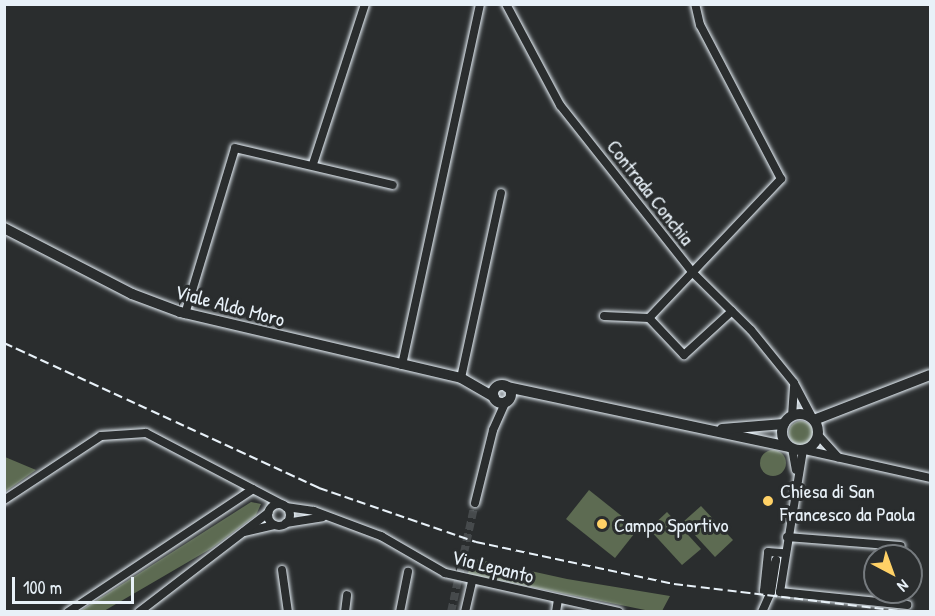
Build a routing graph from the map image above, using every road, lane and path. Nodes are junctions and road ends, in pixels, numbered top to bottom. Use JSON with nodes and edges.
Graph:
{"nodes":[{"id":1,"x":364,"y":4,"type":"edge"},
{"id":2,"x":480,"y":4,"type":"edge"},
{"id":3,"x":506,"y":4,"type":"edge"},
{"id":4,"x":695,"y":4,"type":"edge"},
{"id":5,"x":313,"y":164,"type":"junction"},
{"id":6,"x":393,"y":185,"type":"dead end"},
{"id":7,"x":501,"y":193,"type":"dead end"},
{"id":8,"x":4,"y":228,"type":"edge"},
{"id":9,"x":693,"y":273,"type":"junction"},
{"id":10,"x":732,"y":311,"type":"junction"},
{"id":11,"x":185,"y":314,"type":"junction"},
{"id":12,"x":604,"y":316,"type":"dead end"},
{"id":13,"x":649,"y":318,"type":"junction"},
{"id":14,"x":402,"y":365,"type":"junction"},
{"id":15,"x":930,"y":375,"type":"edge"},
{"id":16,"x":461,"y":378,"type":"junction"},
{"id":17,"x":794,"y":383,"type":"junction"},
{"id":18,"x":504,"y":386,"type":"junction"},
{"id":19,"x":543,"y":395,"type":"junction"},
{"id":20,"x":501,"y":399,"type":"junction"},
{"id":21,"x":845,"y":412,"type":"junction"},
{"id":22,"x":788,"y":420,"type":"junction"},
{"id":23,"x":813,"y":420,"type":"junction"},
{"id":24,"x":696,"y":428,"type":"junction"},
{"id":25,"x":818,"y":433,"type":"junction"},
{"id":26,"x":798,"y":449,"type":"junction"},
{"id":27,"x":838,"y":457,"type":"junction"},
{"id":28,"x":930,"y":478,"type":"edge"},
{"id":29,"x":253,"y":489,"type":"junction"},
{"id":30,"x":4,"y":500,"type":"edge"},
{"id":31,"x":476,"y":503,"type":"tunnel mouth"},
{"id":32,"x":284,"y":506,"type":"junction"},
{"id":33,"x":269,"y":511,"type":"junction"},
{"id":34,"x":334,"y":518,"type":"junction"},
{"id":35,"x":286,"y":523,"type":"junction"},
{"id":36,"x":275,"y":525,"type":"junction"},
{"id":37,"x":238,"y":535,"type":"junction"},
{"id":38,"x":787,"y":537,"type":"junction"},
{"id":39,"x":876,"y":544,"type":"edge"},
{"id":40,"x":784,"y":553,"type":"junction"},
{"id":41,"x":282,"y":570,"type":"dead end"},
{"id":42,"x":408,"y":572,"type":"dead end"},
{"id":43,"x":472,"y":580,"type":"junction"},
{"id":44,"x":346,"y":595,"type":"dead end"},
{"id":45,"x":558,"y":599,"type":"junction"},
{"id":46,"x":907,"y":605,"type":"dead end"},
{"id":47,"x":68,"y":612,"type":"edge"},
{"id":48,"x":140,"y":612,"type":"edge"},
{"id":49,"x":288,"y":612,"type":"edge"},
{"id":50,"x":345,"y":612,"type":"edge"},
{"id":51,"x":400,"y":612,"type":"edge"},
{"id":52,"x":465,"y":612,"type":"edge"},
{"id":53,"x":555,"y":612,"type":"edge"},
{"id":54,"x":619,"y":612,"type":"edge"},
{"id":55,"x":762,"y":612,"type":"edge"}],
"edges":[{"from":1,"to":5,"type":"street"},
{"from":2,"to":14,"type":"street"},
{"from":3,"to":9,"type":"street","name":"Contrada Conchia"},
{"from":4,"to":9,"type":"street"},
{"from":5,"to":6,"type":"street"},
{"from":5,"to":11,"type":"street"},
{"from":7,"to":16,"type":"street"},
{"from":8,"to":11,"type":"main road","name":"Viale Aldo Moro"},
{"from":9,"to":10,"type":"street","name":"Contrada Conchia"},
{"from":9,"to":13,"type":"street"},
{"from":10,"to":13,"type":"street"},
{"from":10,"to":17,"type":"street","name":"Contrada Conchia"},
{"from":11,"to":14,"type":"main road","name":"Viale Aldo Moro"},
{"from":12,"to":13,"type":"street"},
{"from":14,"to":16,"type":"main road","name":"Viale Aldo Moro"},
{"from":15,"to":21,"type":"main road"},
{"from":16,"to":18,"type":"main road","name":"Viale Aldo Moro"},
{"from":16,"to":20,"type":"main road","name":"Viale Aldo Moro"},
{"from":17,"to":22,"type":"street"},
{"from":17,"to":23,"type":"street","name":"Contrada Conchia"},
{"from":18,"to":19,"type":"main road","name":"Viale Aldo Moro"},
{"from":18,"to":20,"type":"main road"},
{"from":19,"to":20,"type":"main road","name":"Viale Aldo Moro"},
{"from":19,"to":24,"type":"main road","name":"Viale Aldo Moro"},
{"from":20,"to":31,"type":"street"},
{"from":21,"to":23,"type":"main road"},
{"from":21,"to":25,"type":"main road"},
{"from":22,"to":23,"type":"main road","name":"Viale Aldo Moro"},
{"from":22,"to":24,"type":"main road","name":"Viale Aldo Moro"},
{"from":22,"to":26,"type":"main road"},
{"from":23,"to":25,"type":"main road"},
{"from":24,"to":26,"type":"main road","name":"Viale Aldo Moro"},
{"from":25,"to":26,"type":"main road"},
{"from":25,"to":27,"type":"street"},
{"from":26,"to":27,"type":"street"},
{"from":26,"to":38,"type":"street"},
{"from":27,"to":28,"type":"street"},
{"from":29,"to":30,"type":"street"},
{"from":29,"to":32,"type":"street"},
{"from":29,"to":33,"type":"street"},
{"from":29,"to":47,"type":"street"},
{"from":32,"to":33,"type":"street"},
{"from":32,"to":34,"type":"street"},
{"from":32,"to":35,"type":"street"},
{"from":33,"to":36,"type":"street"},
{"from":33,"to":37,"type":"street"},
{"from":34,"to":35,"type":"street"},
{"from":34,"to":43,"type":"street","name":"Via Lepanto"},
{"from":35,"to":36,"type":"street"},
{"from":36,"to":37,"type":"street"},
{"from":37,"to":48,"type":"street"},
{"from":38,"to":39,"type":"street"},
{"from":38,"to":40,"type":"street"},
{"from":40,"to":46,"type":"street"},
{"from":40,"to":55,"type":"street"},
{"from":41,"to":49,"type":"street"},
{"from":42,"to":51,"type":"street"},
{"from":43,"to":45,"type":"street","name":"Via Lepanto"},
{"from":43,"to":52,"type":"street"},
{"from":44,"to":50,"type":"street"},
{"from":45,"to":53,"type":"street"},
{"from":45,"to":54,"type":"street","name":"Via Lepanto"}]}
